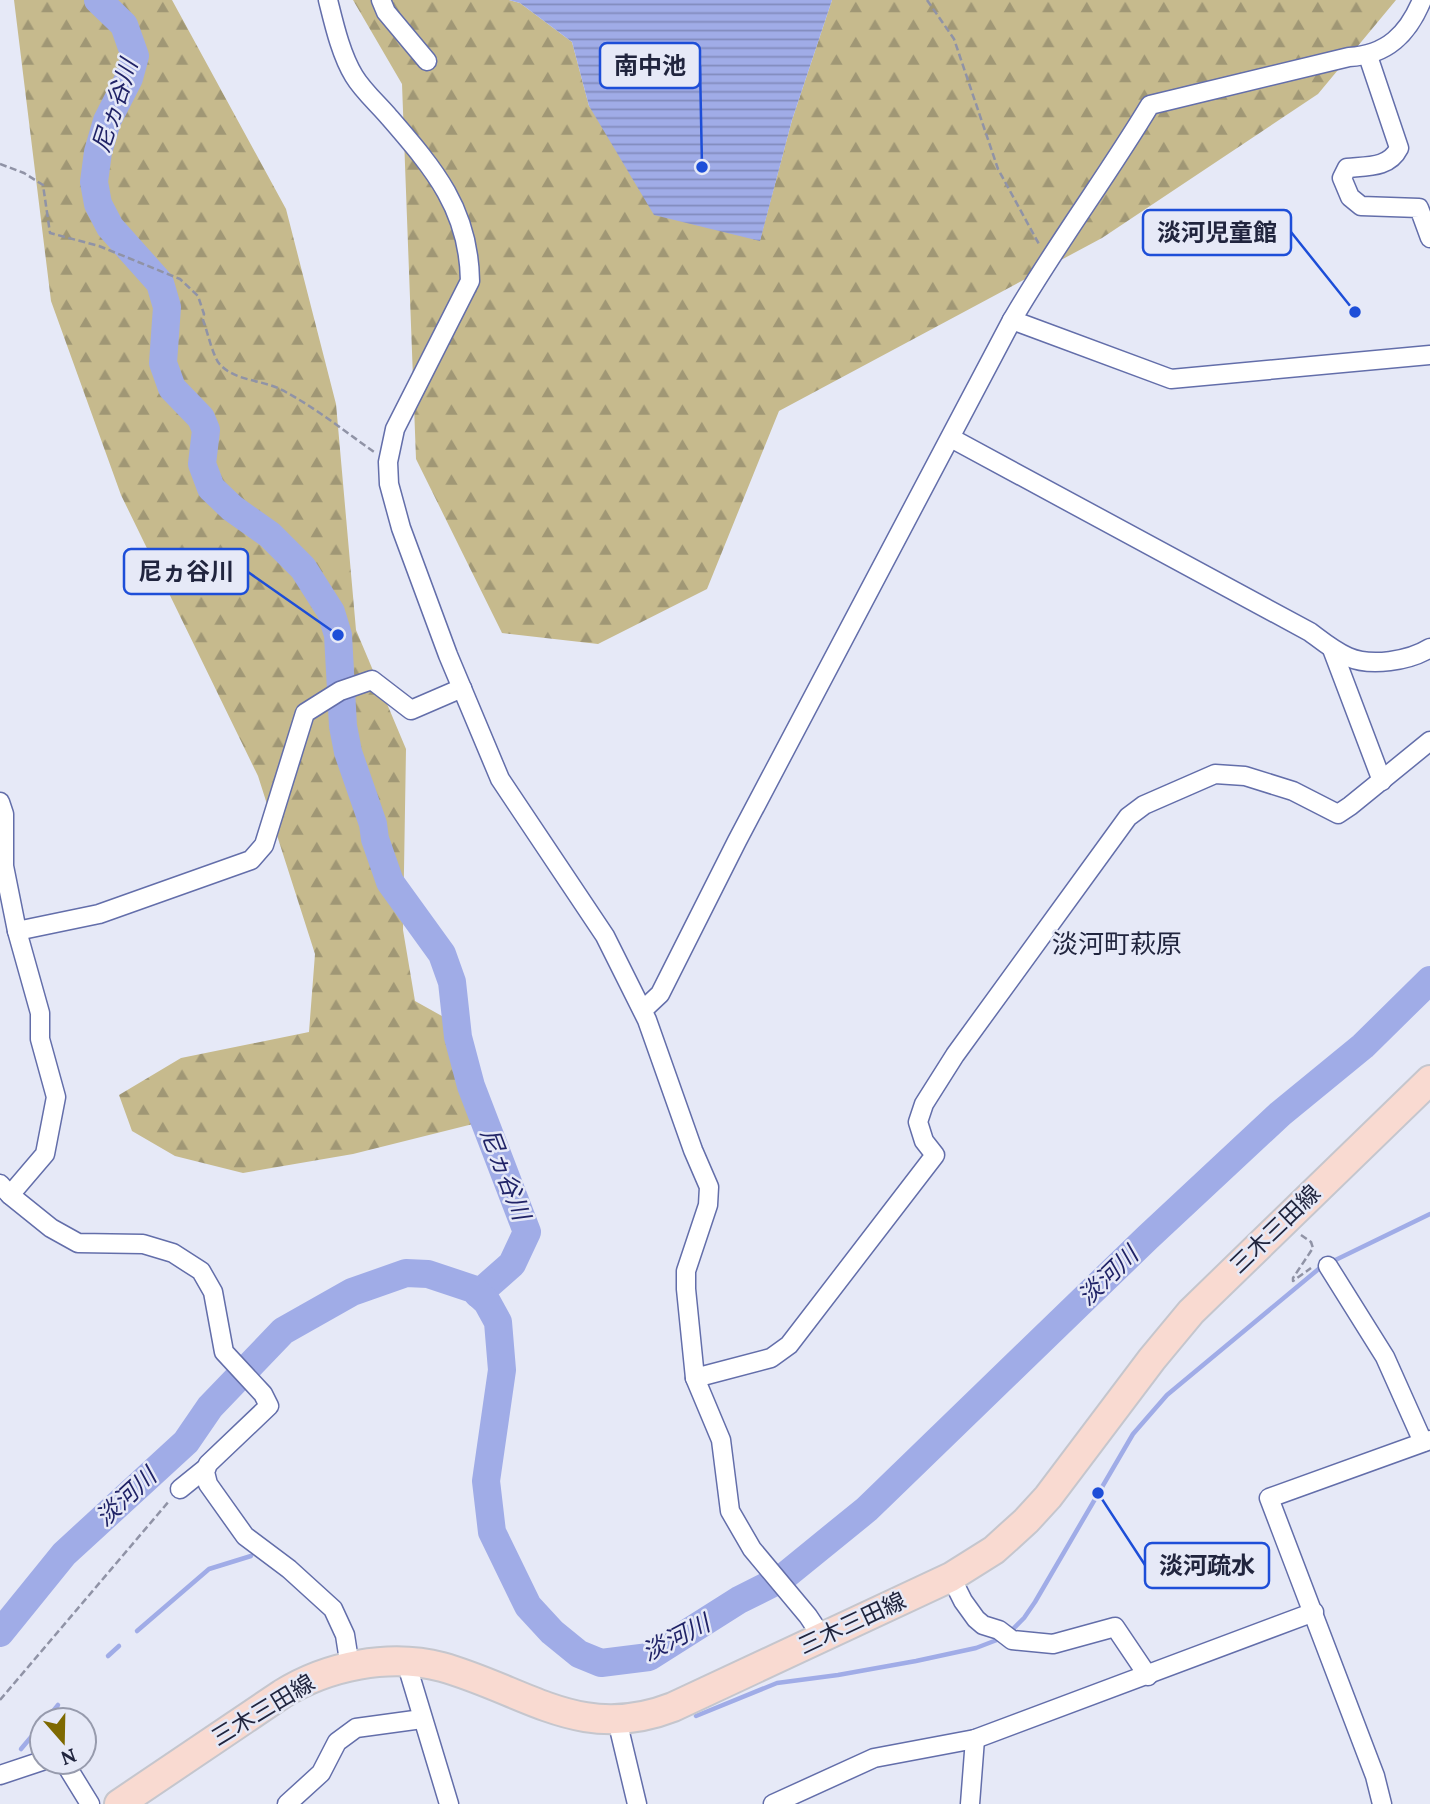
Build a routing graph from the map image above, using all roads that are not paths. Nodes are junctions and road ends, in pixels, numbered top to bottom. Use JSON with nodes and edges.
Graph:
{"nodes":[{"id":1,"x":328,"y":0,"type":"edge"},
{"id":2,"x":381,"y":0,"type":"edge"},
{"id":3,"x":1422,"y":0,"type":"edge"},
{"id":4,"x":1368,"y":56,"type":"junction"},
{"id":5,"x":428,"y":61,"type":"dead end"},
{"id":6,"x":1430,"y":238,"type":"edge"},
{"id":7,"x":1012,"y":320,"type":"junction"},
{"id":8,"x":1430,"y":355,"type":"edge"},
{"id":9,"x":951,"y":438,"type":"junction"},
{"id":10,"x":1430,"y":648,"type":"edge"},
{"id":11,"x":1332,"y":649,"type":"junction"},
{"id":12,"x":462,"y":688,"type":"junction"},
{"id":13,"x":1430,"y":741,"type":"edge"},
{"id":14,"x":1381,"y":781,"type":"junction"},
{"id":15,"x":0,"y":802,"type":"edge"},
{"id":16,"x":17,"y":931,"type":"junction"},
{"id":17,"x":643,"y":1010,"type":"junction"},
{"id":18,"x":1430,"y":1080,"type":"edge"},
{"id":19,"x":5,"y":1190,"type":"edge"},
{"id":20,"x":1321,"y":1266,"type":"road end"},
{"id":21,"x":695,"y":1378,"type":"junction"},
{"id":22,"x":1421,"y":1435,"type":"edge"},
{"id":23,"x":951,"y":1577,"type":"junction"},
{"id":24,"x":1314,"y":1612,"type":"junction"},
{"id":25,"x":815,"y":1627,"type":"junction"},
{"id":26,"x":406,"y":1662,"type":"junction"},
{"id":27,"x":345,"y":1668,"type":"junction"},
{"id":28,"x":1148,"y":1676,"type":"junction"},
{"id":29,"x":422,"y":1719,"type":"junction"},
{"id":30,"x":617,"y":1720,"type":"junction"},
{"id":31,"x":975,"y":1739,"type":"junction"},
{"id":32,"x":28,"y":1766,"type":"edge"},
{"id":33,"x":0,"y":1775,"type":"edge"},
{"id":34,"x":73,"y":1776,"type":"edge"},
{"id":35,"x":90,"y":1804,"type":"edge"},
{"id":36,"x":119,"y":1804,"type":"edge"},
{"id":37,"x":287,"y":1804,"type":"edge"},
{"id":38,"x":449,"y":1804,"type":"edge"},
{"id":39,"x":637,"y":1804,"type":"edge"},
{"id":40,"x":773,"y":1804,"type":"edge"},
{"id":41,"x":970,"y":1804,"type":"edge"},
{"id":42,"x":1382,"y":1804,"type":"edge"}],
"edges":[{"from":1,"to":12,"type":"street"},
{"from":2,"to":5,"type":"street"},
{"from":3,"to":4,"type":"street"},
{"from":4,"to":6,"type":"street"},
{"from":4,"to":7,"type":"street"},
{"from":7,"to":8,"type":"street"},
{"from":7,"to":9,"type":"street"},
{"from":9,"to":11,"type":"street"},
{"from":9,"to":17,"type":"street"},
{"from":10,"to":11,"type":"street"},
{"from":11,"to":14,"type":"street"},
{"from":12,"to":16,"type":"street"},
{"from":12,"to":17,"type":"street"},
{"from":13,"to":14,"type":"street"},
{"from":14,"to":21,"type":"street"},
{"from":15,"to":16,"type":"street"},
{"from":16,"to":19,"type":"street"},
{"from":17,"to":21,"type":"street"},
{"from":18,"to":23,"type":"main road","name":"三木三田線"},
{"from":19,"to":27,"type":"street"},
{"from":20,"to":22,"type":"street"},
{"from":21,"to":25,"type":"street"},
{"from":22,"to":24,"type":"street"},
{"from":23,"to":25,"type":"main road","name":"三木三田線"},
{"from":23,"to":28,"type":"street"},
{"from":24,"to":28,"type":"street"},
{"from":24,"to":42,"type":"street"},
{"from":25,"to":30,"type":"main road","name":"三木三田線"},
{"from":26,"to":27,"type":"main road","name":"三木三田線"},
{"from":26,"to":29,"type":"street"},
{"from":26,"to":30,"type":"main road","name":"三木三田線"},
{"from":27,"to":36,"type":"main road","name":"三木三田線"},
{"from":28,"to":31,"type":"street"},
{"from":29,"to":37,"type":"street"},
{"from":29,"to":38,"type":"street"},
{"from":30,"to":39,"type":"street"},
{"from":31,"to":40,"type":"street"},
{"from":31,"to":41,"type":"street"},
{"from":32,"to":33,"type":"street"},
{"from":34,"to":35,"type":"street"}]}
